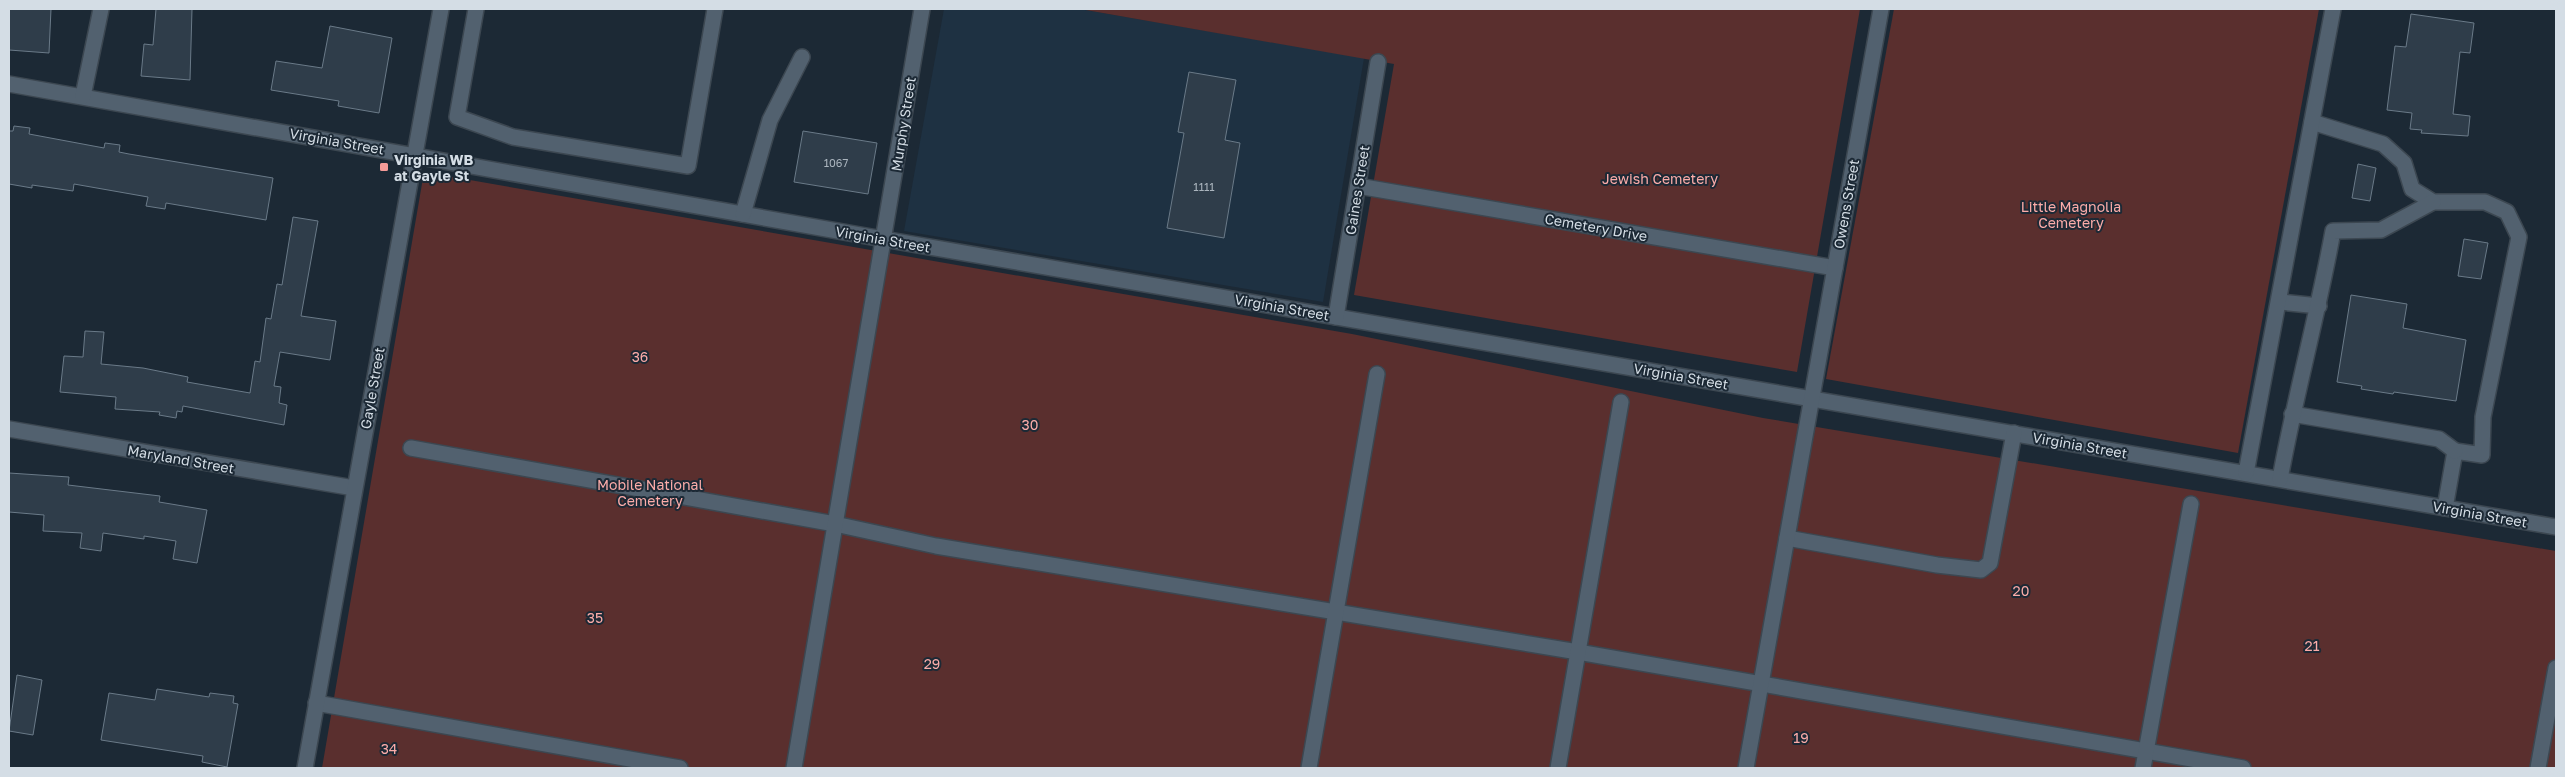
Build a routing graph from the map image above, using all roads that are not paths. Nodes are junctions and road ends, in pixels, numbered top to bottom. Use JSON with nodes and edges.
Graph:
{"nodes":[{"id":1,"x":101,"y":9,"type":"edge"},
{"id":2,"x":441,"y":9,"type":"edge"},
{"id":3,"x":476,"y":9,"type":"edge"},
{"id":4,"x":715,"y":9,"type":"edge"},
{"id":5,"x":922,"y":9,"type":"edge"},
{"id":6,"x":1881,"y":9,"type":"edge"},
{"id":7,"x":2334,"y":9,"type":"edge"},
{"id":8,"x":802,"y":57,"type":"dead end"},
{"id":9,"x":1378,"y":62,"type":"dead end"},
{"id":10,"x":9,"y":84,"type":"edge"},
{"id":11,"x":84,"y":96,"type":"junction"},
{"id":12,"x":2312,"y":122,"type":"junction"},
{"id":13,"x":414,"y":155,"type":"junction"},
{"id":14,"x":1358,"y":186,"type":"junction"},
{"id":15,"x":2433,"y":202,"type":"junction"},
{"id":16,"x":743,"y":214,"type":"junction"},
{"id":17,"x":883,"y":239,"type":"junction"},
{"id":18,"x":1835,"y":268,"type":"junction"},
{"id":19,"x":2280,"y":302,"type":"junction"},
{"id":20,"x":2319,"y":306,"type":"junction"},
{"id":21,"x":1336,"y":317,"type":"junction"},
{"id":22,"x":1377,"y":374,"type":"dead end"},
{"id":23,"x":1811,"y":399,"type":"junction"},
{"id":24,"x":1621,"y":402,"type":"dead end"},
{"id":25,"x":2292,"y":414,"type":"junction"},
{"id":26,"x":9,"y":429,"type":"edge"},
{"id":27,"x":2014,"y":433,"type":"junction"},
{"id":28,"x":411,"y":448,"type":"dead end"},
{"id":29,"x":2454,"y":451,"type":"junction"},
{"id":30,"x":2246,"y":473,"type":"junction"},
{"id":31,"x":2280,"y":479,"type":"junction"},
{"id":32,"x":354,"y":488,"type":"junction"},
{"id":33,"x":2191,"y":504,"type":"dead end"},
{"id":34,"x":2445,"y":508,"type":"junction"},
{"id":35,"x":835,"y":524,"type":"junction"},
{"id":36,"x":2556,"y":527,"type":"edge"},
{"id":37,"x":1787,"y":538,"type":"junction"},
{"id":38,"x":1335,"y":611,"type":"junction"},
{"id":39,"x":1578,"y":652,"type":"junction"},
{"id":40,"x":2556,"y":668,"type":"edge"},
{"id":41,"x":1761,"y":684,"type":"junction"},
{"id":42,"x":316,"y":703,"type":"junction"},
{"id":43,"x":2146,"y":752,"type":"junction"},
{"id":44,"x":305,"y":768,"type":"edge"},
{"id":45,"x":680,"y":768,"type":"edge"},
{"id":46,"x":794,"y":768,"type":"edge"},
{"id":47,"x":1309,"y":768,"type":"edge"},
{"id":48,"x":1558,"y":768,"type":"edge"},
{"id":49,"x":1746,"y":768,"type":"edge"},
{"id":50,"x":2143,"y":768,"type":"edge"},
{"id":51,"x":2243,"y":768,"type":"edge"},
{"id":52,"x":2538,"y":768,"type":"edge"}],
"edges":[{"from":1,"to":11,"type":"street"},
{"from":2,"to":13,"type":"street","name":"Gayle Street"},
{"from":3,"to":4,"type":"street"},
{"from":5,"to":17,"type":"street","name":"Murphy Street"},
{"from":6,"to":18,"type":"street","name":"Owens Street"},
{"from":7,"to":12,"type":"street"},
{"from":8,"to":16,"type":"street"},
{"from":9,"to":14,"type":"street","name":"Gaines Street"},
{"from":10,"to":11,"type":"street","name":"Virginia Street"},
{"from":11,"to":13,"type":"street","name":"Virginia Street"},
{"from":12,"to":15,"type":"street"},
{"from":12,"to":19,"type":"street"},
{"from":13,"to":16,"type":"street","name":"Virginia Street"},
{"from":13,"to":32,"type":"street","name":"Gayle Street"},
{"from":14,"to":18,"type":"street","name":"Cemetery Drive"},
{"from":14,"to":21,"type":"street","name":"Gaines Street"},
{"from":15,"to":20,"type":"street"},
{"from":15,"to":29,"type":"street"},
{"from":16,"to":17,"type":"street","name":"Virginia Street"},
{"from":17,"to":21,"type":"street","name":"Virginia Street"},
{"from":17,"to":35,"type":"street","name":"Murphy Street"},
{"from":18,"to":23,"type":"street","name":"Owens Street"},
{"from":19,"to":20,"type":"street"},
{"from":19,"to":30,"type":"street"},
{"from":20,"to":25,"type":"street"},
{"from":21,"to":23,"type":"street","name":"Virginia Street"},
{"from":22,"to":38,"type":"street"},
{"from":23,"to":27,"type":"street","name":"Virginia Street"},
{"from":23,"to":37,"type":"street","name":"Owens Street"},
{"from":24,"to":39,"type":"street"},
{"from":25,"to":29,"type":"street"},
{"from":25,"to":31,"type":"street"},
{"from":26,"to":32,"type":"street","name":"Maryland Street"},
{"from":27,"to":30,"type":"street","name":"Virginia Street"},
{"from":27,"to":37,"type":"street"},
{"from":28,"to":35,"type":"street"},
{"from":29,"to":34,"type":"street"},
{"from":30,"to":31,"type":"street","name":"Virginia Street"},
{"from":31,"to":34,"type":"street","name":"Virginia Street"},
{"from":32,"to":42,"type":"street","name":"Gayle Street"},
{"from":33,"to":43,"type":"street"},
{"from":34,"to":36,"type":"street","name":"Virginia Street"},
{"from":35,"to":38,"type":"street"},
{"from":35,"to":46,"type":"street","name":"Murphy Street"},
{"from":37,"to":41,"type":"street","name":"Owens Street"},
{"from":38,"to":39,"type":"street"},
{"from":38,"to":47,"type":"street"},
{"from":39,"to":41,"type":"street"},
{"from":39,"to":48,"type":"street"},
{"from":40,"to":52,"type":"street"},
{"from":41,"to":43,"type":"street"},
{"from":41,"to":49,"type":"street","name":"Owens Street"},
{"from":42,"to":44,"type":"street","name":"Gayle Street"},
{"from":42,"to":45,"type":"street"},
{"from":43,"to":50,"type":"street"},
{"from":43,"to":51,"type":"street"}]}
